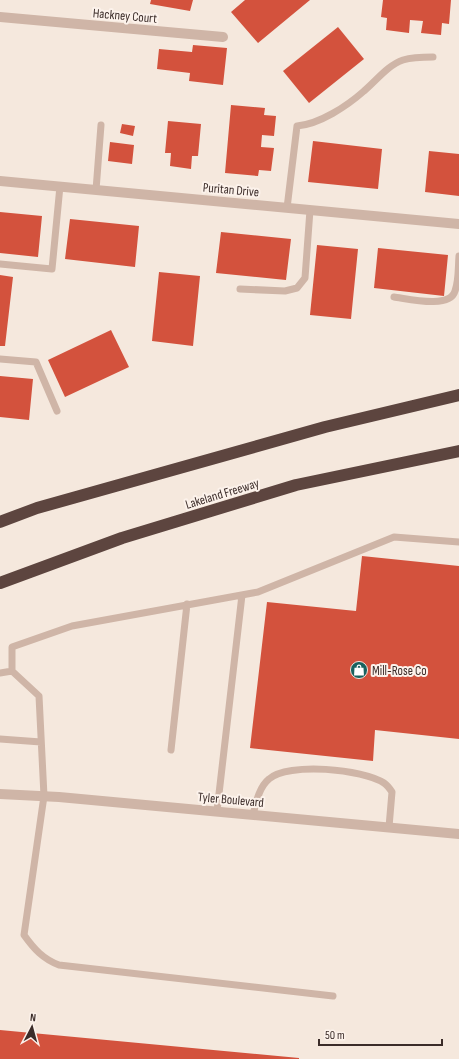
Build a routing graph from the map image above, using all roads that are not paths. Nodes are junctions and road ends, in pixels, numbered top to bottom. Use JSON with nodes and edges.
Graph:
{"nodes":[{"id":1,"x":0,"y":17,"type":"edge"},
{"id":2,"x":223,"y":37,"type":"dead end"},
{"id":3,"x":433,"y":57,"type":"dead end"},
{"id":4,"x":101,"y":125,"type":"dead end"},
{"id":5,"x":0,"y":181,"type":"edge"},
{"id":6,"x":60,"y":186,"type":"junction"},
{"id":7,"x":96,"y":190,"type":"junction"},
{"id":8,"x":286,"y":208,"type":"junction"},
{"id":9,"x":310,"y":210,"type":"junction"},
{"id":10,"x":459,"y":224,"type":"edge"},
{"id":11,"x":459,"y":256,"type":"edge"},
{"id":12,"x":0,"y":264,"type":"edge"},
{"id":13,"x":240,"y":289,"type":"dead end"},
{"id":14,"x":394,"y":297,"type":"dead end"},
{"id":15,"x":0,"y":359,"type":"edge"},
{"id":16,"x":459,"y":395,"type":"edge"},
{"id":17,"x":57,"y":411,"type":"dead end"},
{"id":18,"x":459,"y":450,"type":"edge"},
{"id":19,"x":0,"y":522,"type":"edge"},
{"id":20,"x":459,"y":542,"type":"edge"},
{"id":21,"x":0,"y":583,"type":"edge"},
{"id":22,"x":242,"y":595,"type":"junction"},
{"id":23,"x":187,"y":604,"type":"junction"},
{"id":24,"x":12,"y":671,"type":"junction"},
{"id":25,"x":0,"y":674,"type":"edge"},
{"id":26,"x":0,"y":739,"type":"edge"},
{"id":27,"x":41,"y":742,"type":"junction"},
{"id":28,"x":171,"y":750,"type":"dead end"},
{"id":29,"x":0,"y":794,"type":"edge"},
{"id":30,"x":44,"y":796,"type":"junction"},
{"id":31,"x":217,"y":811,"type":"junction"},
{"id":32,"x":253,"y":814,"type":"junction"},
{"id":33,"x":389,"y":828,"type":"junction"},
{"id":34,"x":459,"y":834,"type":"edge"},
{"id":35,"x":333,"y":996,"type":"dead end"}],
"edges":[{"from":1,"to":2,"type":"street","name":"Hackney Court"},
{"from":3,"to":8,"type":"lane"},
{"from":4,"to":7,"type":"lane"},
{"from":5,"to":6,"type":"street","name":"Puritan Drive"},
{"from":6,"to":7,"type":"street","name":"Puritan Drive"},
{"from":6,"to":12,"type":"lane"},
{"from":7,"to":8,"type":"street","name":"Puritan Drive"},
{"from":8,"to":9,"type":"street","name":"Puritan Drive"},
{"from":9,"to":10,"type":"street","name":"Puritan Drive"},
{"from":9,"to":13,"type":"lane"},
{"from":11,"to":14,"type":"lane"},
{"from":15,"to":17,"type":"lane"},
{"from":16,"to":19,"type":"highway"},
{"from":18,"to":21,"type":"highway","name":"Lakeland Freeway"},
{"from":20,"to":22,"type":"lane"},
{"from":22,"to":23,"type":"lane"},
{"from":22,"to":31,"type":"lane"},
{"from":23,"to":24,"type":"lane"},
{"from":23,"to":28,"type":"lane"},
{"from":24,"to":25,"type":"lane"},
{"from":24,"to":27,"type":"lane"},
{"from":26,"to":27,"type":"lane"},
{"from":27,"to":30,"type":"lane"},
{"from":29,"to":30,"type":"street","name":"Tyler Boulevard"},
{"from":30,"to":31,"type":"street","name":"Tyler Boulevard"},
{"from":30,"to":35,"type":"lane"},
{"from":31,"to":32,"type":"street","name":"Tyler Boulevard"},
{"from":32,"to":33,"type":"street","name":"Tyler Boulevard"},
{"from":32,"to":33,"type":"lane"},
{"from":33,"to":34,"type":"street","name":"Tyler Boulevard"}]}
